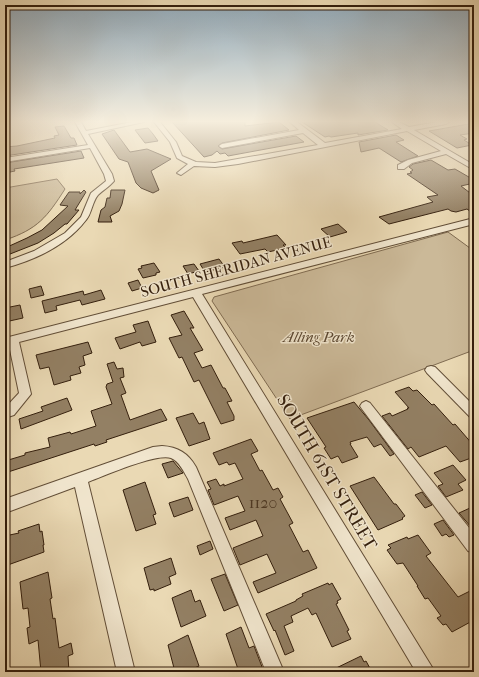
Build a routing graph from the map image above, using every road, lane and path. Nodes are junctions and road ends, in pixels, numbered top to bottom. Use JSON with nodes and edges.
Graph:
{"nodes":[{"id":1,"x":44,"y":154,"type":"edge"},
{"id":2,"x":96,"y":154,"type":"edge"},
{"id":3,"x":177,"y":154,"type":"edge"},
{"id":4,"x":283,"y":154,"type":"edge"},
{"id":5,"x":440,"y":154,"type":"edge"},
{"id":6,"x":450,"y":154,"type":"edge"},
{"id":7,"x":5,"y":160,"type":"edge"},
{"id":8,"x":193,"y":163,"type":"junction"},
{"id":9,"x":401,"y":167,"type":"dead end"},
{"id":10,"x":474,"y":168,"type":"edge"},
{"id":11,"x":181,"y":173,"type":"dead end"},
{"id":12,"x":474,"y":221,"type":"edge"},
{"id":13,"x":5,"y":265,"type":"edge"},
{"id":14,"x":196,"y":292,"type":"junction"},
{"id":15,"x":9,"y":341,"type":"edge"},
{"id":16,"x":431,"y":370,"type":"dead end"},
{"id":17,"x":366,"y":406,"type":"dead end"},
{"id":18,"x":5,"y":414,"type":"edge"},
{"id":19,"x":474,"y":414,"type":"edge"},
{"id":20,"x":80,"y":480,"type":"junction"},
{"id":21,"x":5,"y":506,"type":"edge"},
{"id":22,"x":474,"y":546,"type":"edge"},
{"id":23,"x":126,"y":672,"type":"edge"},
{"id":24,"x":275,"y":672,"type":"edge"},
{"id":25,"x":426,"y":672,"type":"edge"}],
"edges":[{"from":1,"to":7,"type":"street"},
{"from":2,"to":13,"type":"street"},
{"from":3,"to":8,"type":"street"},
{"from":4,"to":8,"type":"street"},
{"from":5,"to":9,"type":"street"},
{"from":6,"to":10,"type":"street"},
{"from":8,"to":11,"type":"street"},
{"from":12,"to":14,"type":"street","name":"SOUTH SHERIDAN AVENUE"},
{"from":14,"to":15,"type":"street","name":"SOUTH SHERIDAN AVENUE"},
{"from":14,"to":25,"type":"street","name":"SOUTH 61ST STREET"},
{"from":15,"to":18,"type":"street"},
{"from":16,"to":19,"type":"street"},
{"from":17,"to":22,"type":"street"},
{"from":20,"to":21,"type":"street"},
{"from":20,"to":23,"type":"street"},
{"from":20,"to":24,"type":"street"}]}
